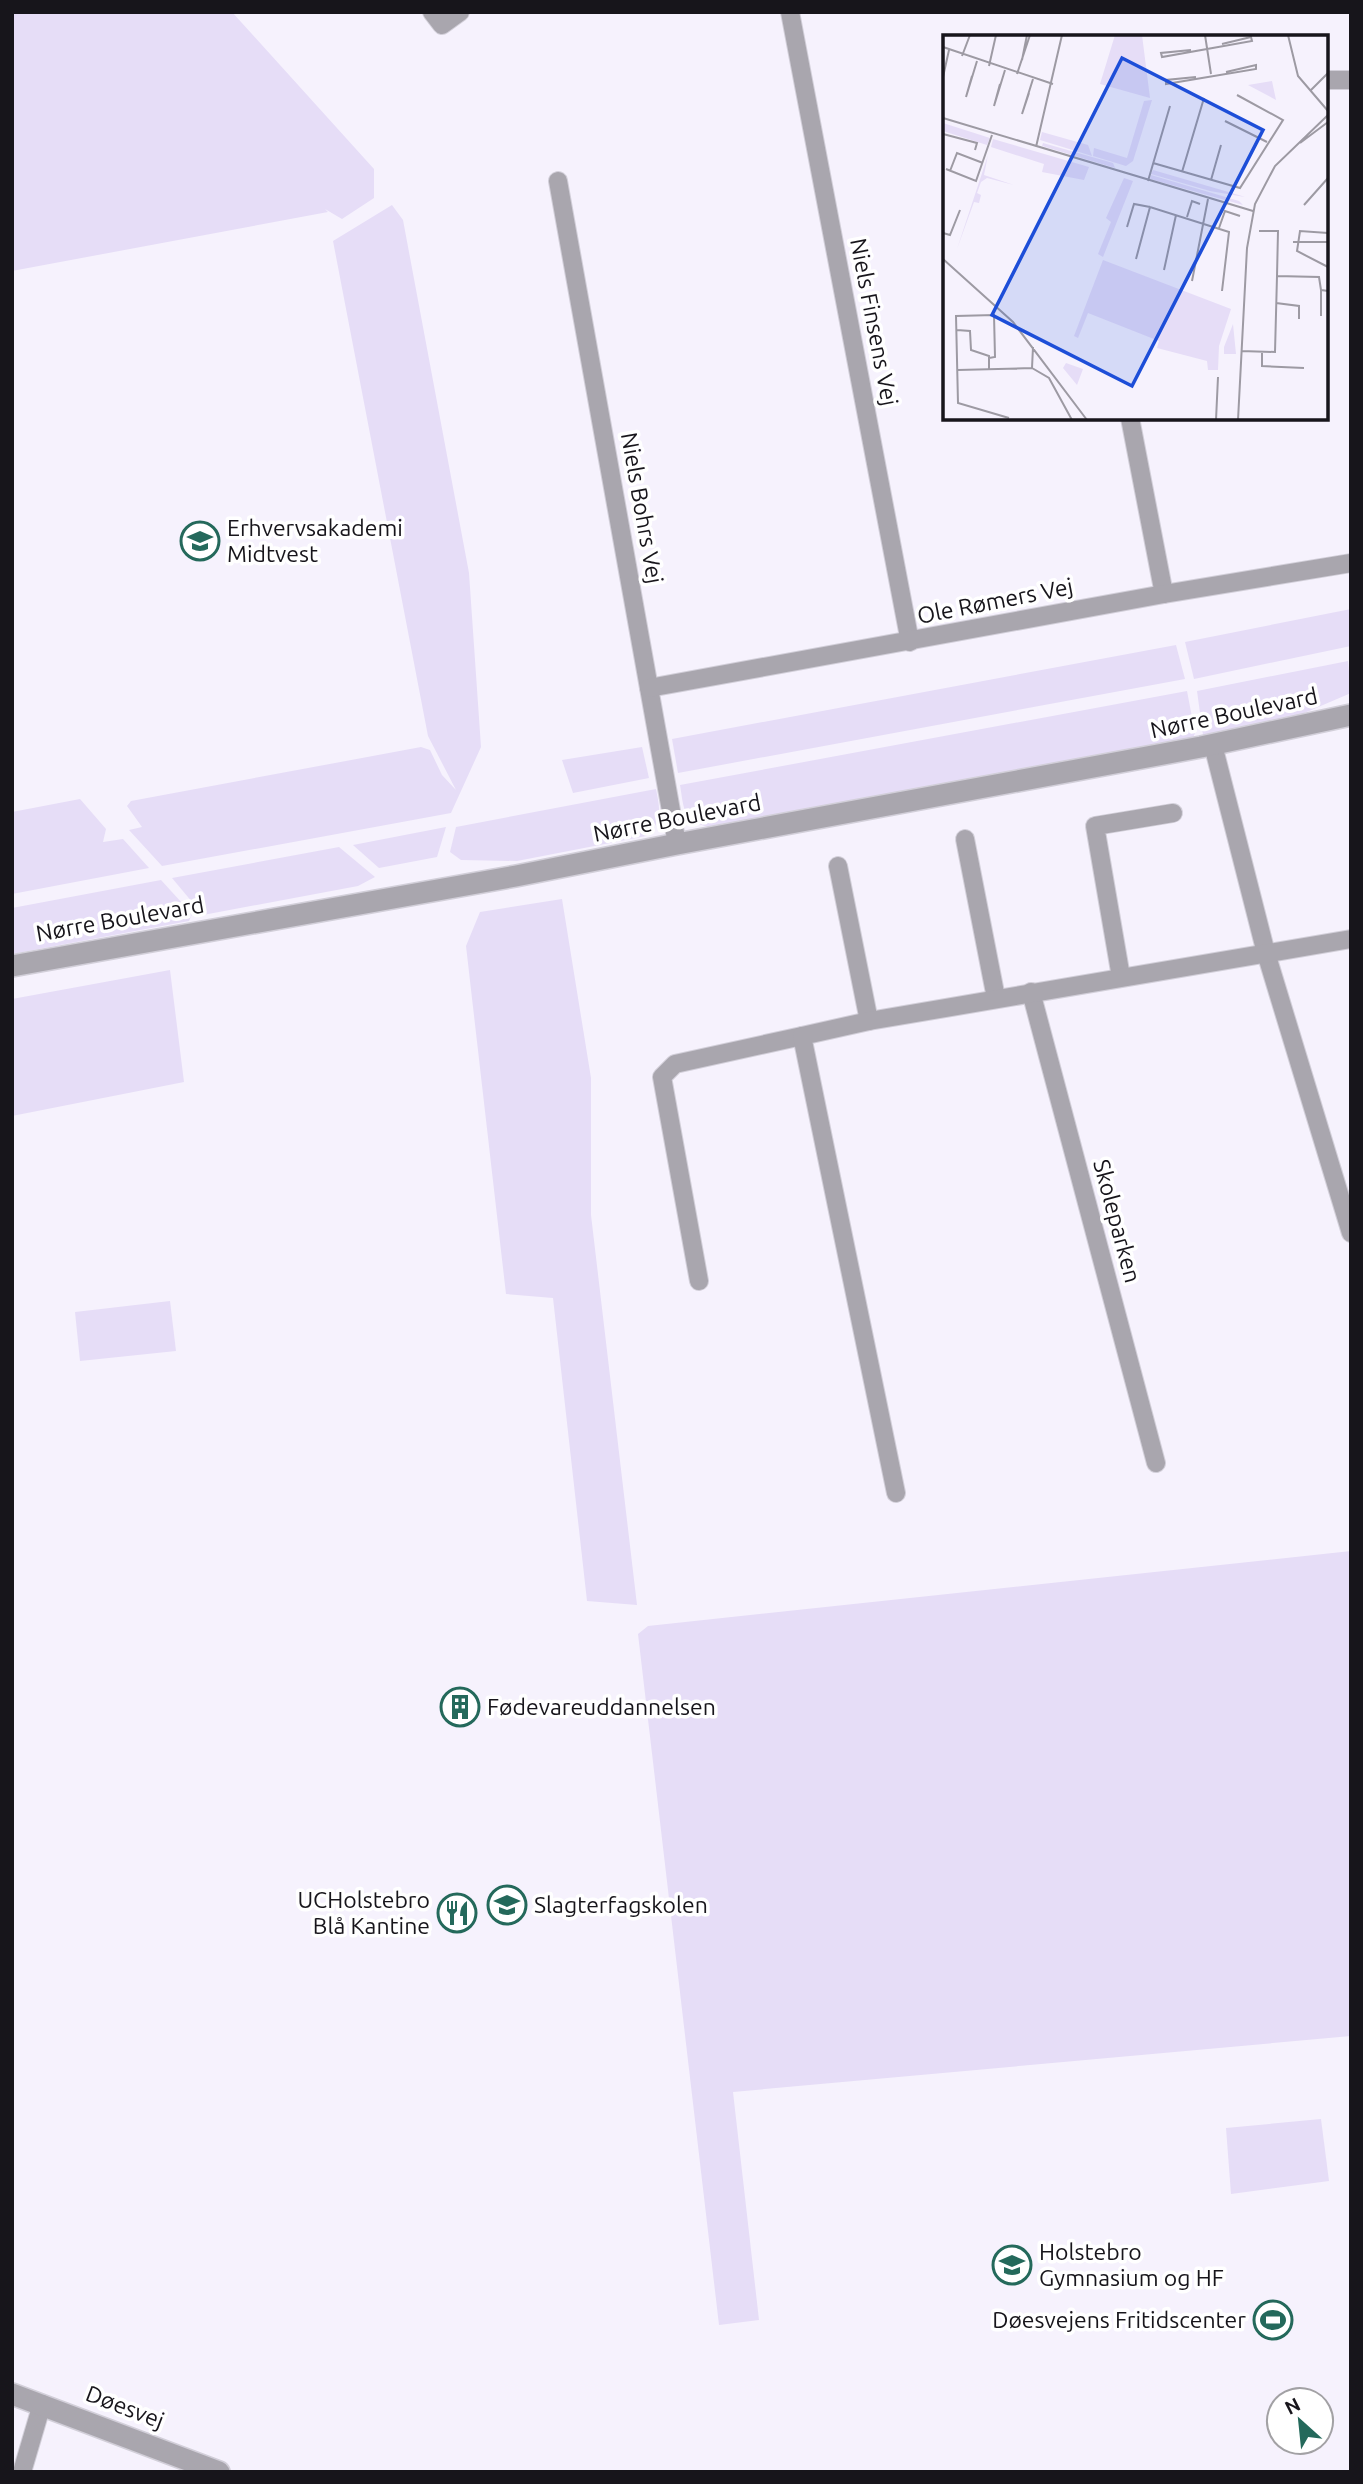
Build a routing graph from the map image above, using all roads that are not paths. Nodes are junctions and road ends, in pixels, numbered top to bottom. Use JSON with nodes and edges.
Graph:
{"nodes":[{"id":1,"x":432,"y":12,"type":"edge"},
{"id":2,"x":460,"y":12,"type":"edge"},
{"id":3,"x":790,"y":12,"type":"edge"},
{"id":4,"x":1328,"y":79,"type":"edge"},
{"id":5,"x":1351,"y":80,"type":"edge"},
{"id":6,"x":558,"y":181,"type":"dead end"},
{"id":7,"x":1130,"y":420,"type":"edge"},
{"id":8,"x":1351,"y":563,"type":"edge"},
{"id":9,"x":1164,"y":594,"type":"junction"},
{"id":10,"x":910,"y":642,"type":"junction"},
{"id":11,"x":649,"y":688,"type":"junction"},
{"id":12,"x":1351,"y":715,"type":"edge"},
{"id":13,"x":1213,"y":745,"type":"junction"},
{"id":14,"x":1173,"y":813,"type":"dead end"},
{"id":15,"x":965,"y":839,"type":"dead end"},
{"id":16,"x":677,"y":844,"type":"junction"},
{"id":17,"x":838,"y":866,"type":"dead end"},
{"id":18,"x":1351,"y":939,"type":"edge"},
{"id":19,"x":1266,"y":953,"type":"junction"},
{"id":20,"x":12,"y":966,"type":"edge"},
{"id":21,"x":1121,"y":977,"type":"junction"},
{"id":22,"x":1031,"y":992,"type":"junction"},
{"id":23,"x":996,"y":998,"type":"junction"},
{"id":24,"x":869,"y":1021,"type":"junction"},
{"id":25,"x":802,"y":1036,"type":"junction"},
{"id":26,"x":1351,"y":1233,"type":"edge"},
{"id":27,"x":699,"y":1282,"type":"dead end"},
{"id":28,"x":1156,"y":1463,"type":"dead end"},
{"id":29,"x":896,"y":1493,"type":"dead end"},
{"id":30,"x":12,"y":2395,"type":"edge"},
{"id":31,"x":42,"y":2404,"type":"junction"},
{"id":32,"x":22,"y":2472,"type":"edge"},
{"id":33,"x":219,"y":2472,"type":"edge"}],
"edges":[{"from":1,"to":2,"type":"street"},
{"from":3,"to":10,"type":"street","name":"Niels Finsens Vej"},
{"from":4,"to":5,"type":"street"},
{"from":6,"to":11,"type":"street","name":"Niels Bohrs Vej"},
{"from":7,"to":9,"type":"street"},
{"from":8,"to":9,"type":"street","name":"Ole Rømers Vej"},
{"from":9,"to":10,"type":"street","name":"Ole Rømers Vej"},
{"from":10,"to":11,"type":"street","name":"Ole Rømers Vej"},
{"from":11,"to":16,"type":"street","name":"Niels Bohrs Vej"},
{"from":12,"to":13,"type":"street","name":"Nørre Boulevard"},
{"from":13,"to":16,"type":"street","name":"Nørre Boulevard"},
{"from":13,"to":19,"type":"street"},
{"from":14,"to":21,"type":"street"},
{"from":15,"to":23,"type":"street"},
{"from":16,"to":20,"type":"street","name":"Nørre Boulevard"},
{"from":17,"to":24,"type":"street"},
{"from":18,"to":19,"type":"street"},
{"from":19,"to":21,"type":"street"},
{"from":19,"to":26,"type":"street"},
{"from":21,"to":22,"type":"street"},
{"from":22,"to":23,"type":"street"},
{"from":22,"to":28,"type":"street","name":"Skoleparken"},
{"from":23,"to":24,"type":"street"},
{"from":24,"to":25,"type":"street"},
{"from":25,"to":27,"type":"street"},
{"from":25,"to":29,"type":"street"},
{"from":30,"to":31,"type":"street","name":"Døesvej"},
{"from":31,"to":32,"type":"street"},
{"from":31,"to":33,"type":"street","name":"Døesvej"}]}
